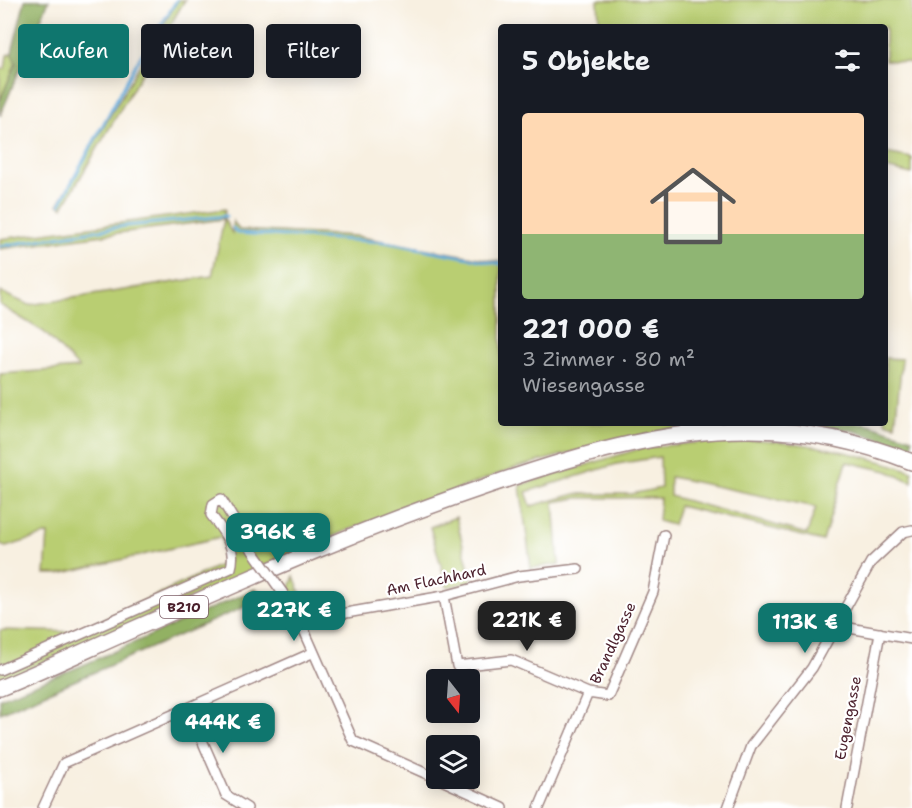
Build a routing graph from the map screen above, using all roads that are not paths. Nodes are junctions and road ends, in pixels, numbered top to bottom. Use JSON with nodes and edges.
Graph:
{"nodes":[{"id":1,"x":912,"y":462,"type":"edge"},
{"id":2,"x":912,"y":530,"type":"edge"},
{"id":3,"x":664,"y":534,"type":"dead end"},
{"id":4,"x":578,"y":569,"type":"dead end"},
{"id":5,"x":444,"y":596,"type":"junction"},
{"id":6,"x":300,"y":621,"type":"junction"},
{"id":7,"x":838,"y":626,"type":"junction"},
{"id":8,"x":880,"y":633,"type":"junction"},
{"id":9,"x":912,"y":639,"type":"edge"},
{"id":10,"x":312,"y":653,"type":"junction"},
{"id":11,"x":0,"y":670,"type":"edge"},
{"id":12,"x":0,"y":688,"type":"edge"},
{"id":13,"x":588,"y":693,"type":"junction"},
{"id":14,"x":188,"y":708,"type":"junction"},
{"id":15,"x":426,"y":773,"type":"edge"},
{"id":16,"x":461,"y":789,"type":"edge"},
{"id":17,"x":44,"y":808,"type":"edge"},
{"id":18,"x":247,"y":808,"type":"edge"},
{"id":19,"x":503,"y":808,"type":"edge"},
{"id":20,"x":539,"y":808,"type":"edge"},
{"id":21,"x":728,"y":808,"type":"edge"},
{"id":22,"x":847,"y":808,"type":"edge"}],
"edges":[{"from":1,"to":12,"type":"main road","number":"B210"},
{"from":2,"to":7,"type":"street"},
{"from":3,"to":13,"type":"street","name":"Brandlgasse"},
{"from":4,"to":5,"type":"street","name":"Am Flachhard"},
{"from":5,"to":6,"type":"street","name":"Am Flachhard"},
{"from":5,"to":13,"type":"street"},
{"from":6,"to":10,"type":"street"},
{"from":6,"to":11,"type":"street","bridge":true},
{"from":7,"to":8,"type":"street"},
{"from":7,"to":21,"type":"street"},
{"from":8,"to":9,"type":"street"},
{"from":8,"to":22,"type":"street","name":"Eugengasse"},
{"from":10,"to":14,"type":"street"},
{"from":10,"to":15,"type":"street"},
{"from":13,"to":20,"type":"street","name":"Brandlgasse"},
{"from":14,"to":17,"type":"street"},
{"from":14,"to":18,"type":"street"},
{"from":16,"to":19,"type":"street"}]}
